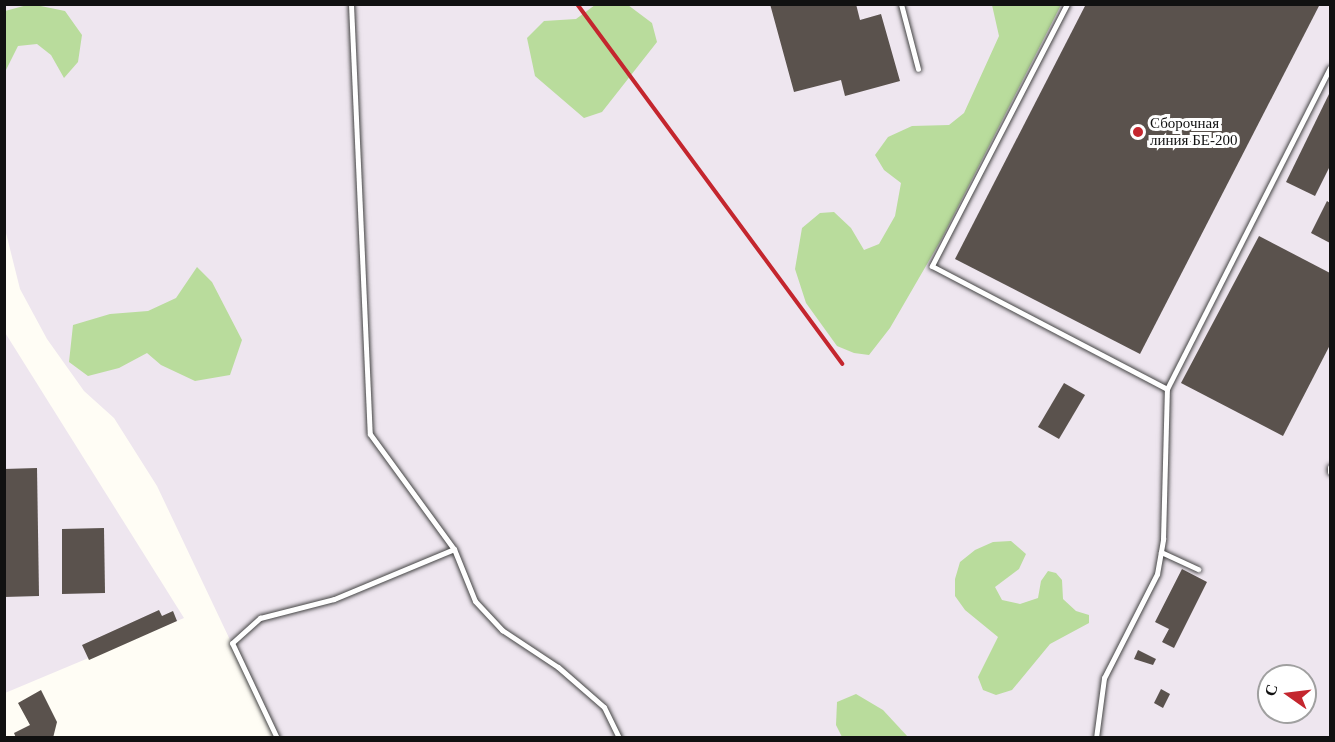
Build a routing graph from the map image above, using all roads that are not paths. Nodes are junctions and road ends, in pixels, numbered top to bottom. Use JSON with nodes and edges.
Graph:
{"nodes":[{"id":1,"x":351,"y":4,"type":"edge"},
{"id":2,"x":901,"y":4,"type":"edge"},
{"id":3,"x":1067,"y":4,"type":"edge"},
{"id":4,"x":1330,"y":68,"type":"edge"},
{"id":5,"x":918,"y":69,"type":"dead end"},
{"id":6,"x":1167,"y":389,"type":"junction"},
{"id":7,"x":1330,"y":467,"type":"edge"},
{"id":8,"x":1330,"y":472,"type":"edge"},
{"id":9,"x":454,"y":549,"type":"junction"},
{"id":10,"x":1161,"y":552,"type":"junction"},
{"id":11,"x":1198,"y":569,"type":"dead end"},
{"id":12,"x":1097,"y":729,"type":"junction"},
{"id":13,"x":278,"y":738,"type":"edge"},
{"id":14,"x":619,"y":738,"type":"edge"},
{"id":15,"x":1096,"y":738,"type":"edge"},
{"id":16,"x":1103,"y":738,"type":"edge"}],
"edges":[{"from":1,"to":9,"type":"lane"},
{"from":2,"to":5,"type":"lane"},
{"from":3,"to":6,"type":"lane"},
{"from":4,"to":6,"type":"lane"},
{"from":6,"to":10,"type":"lane"},
{"from":7,"to":8,"type":"lane"},
{"from":9,"to":13,"type":"lane"},
{"from":9,"to":14,"type":"lane"},
{"from":10,"to":11,"type":"lane"},
{"from":10,"to":12,"type":"lane"},
{"from":12,"to":15,"type":"lane"},
{"from":12,"to":16,"type":"lane"}]}
